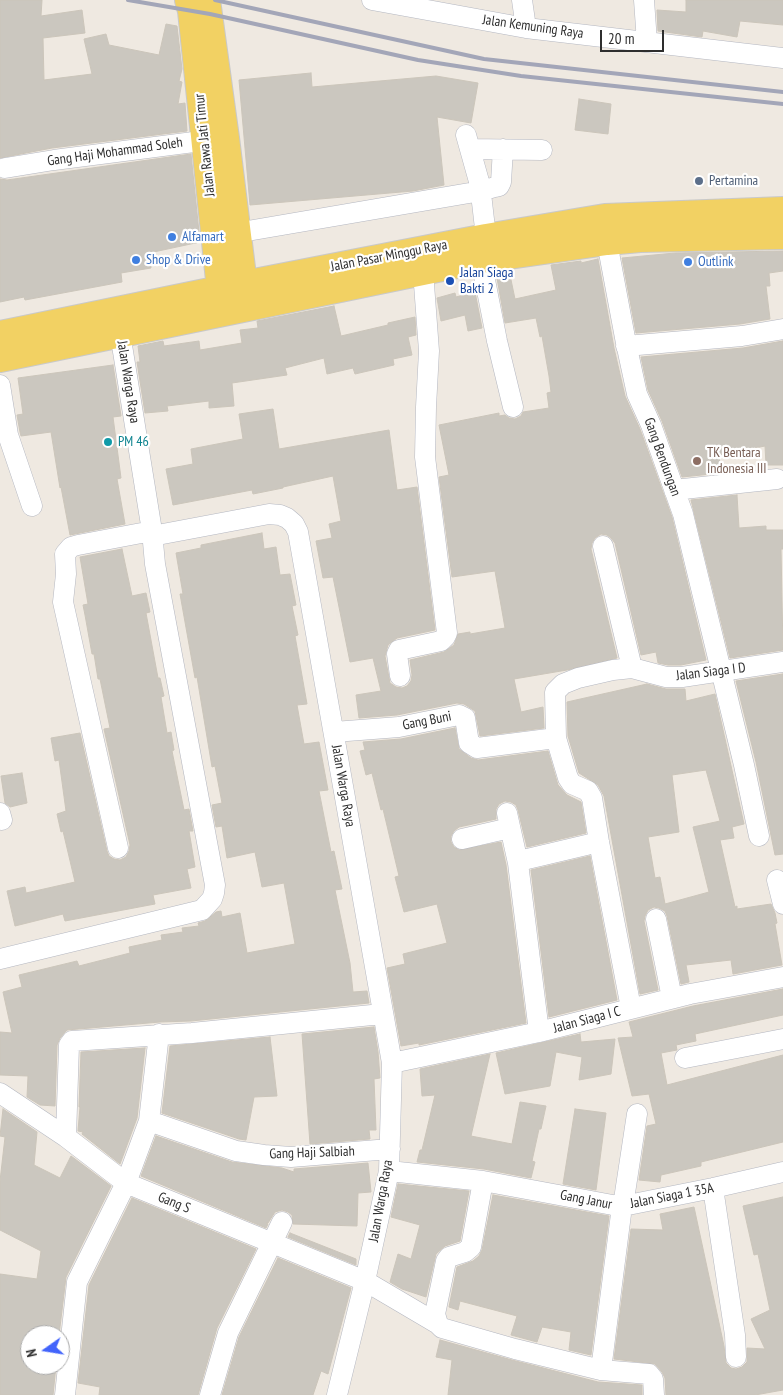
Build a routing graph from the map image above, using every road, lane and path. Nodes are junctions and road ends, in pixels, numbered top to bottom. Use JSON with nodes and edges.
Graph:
{"nodes":[{"id":1,"x":188,"y":0,"type":"edge"},
{"id":2,"x":207,"y":0,"type":"edge"},
{"id":3,"x":372,"y":0,"type":"edge"},
{"id":4,"x":522,"y":0,"type":"edge"},
{"id":5,"x":644,"y":0,"type":"edge"},
{"id":6,"x":526,"y":28,"type":"junction"},
{"id":7,"x":647,"y":42,"type":"junction"},
{"id":8,"x":783,"y":58,"type":"edge"},
{"id":9,"x":216,"y":139,"type":"junction"},
{"id":10,"x":503,"y":149,"type":"junction"},
{"id":11,"x":542,"y":150,"type":"dead end"},
{"id":12,"x":4,"y":168,"type":"dead end"},
{"id":13,"x":481,"y":191,"type":"junction"},
{"id":14,"x":783,"y":210,"type":"edge"},
{"id":15,"x":226,"y":234,"type":"junction"},
{"id":16,"x":783,"y":236,"type":"edge"},
{"id":17,"x":608,"y":242,"type":"junction"},
{"id":18,"x":484,"y":248,"type":"junction"},
{"id":19,"x":423,"y":271,"type":"junction"},
{"id":20,"x":232,"y":287,"type":"junction"},
{"id":21,"x":783,"y":329,"type":"edge"},
{"id":22,"x":120,"y":333,"type":"junction"},
{"id":23,"x":0,"y":334,"type":"edge"},
{"id":24,"x":625,"y":337,"type":"junction"},
{"id":25,"x":0,"y":359,"type":"edge"},
{"id":26,"x":0,"y":385,"type":"edge"},
{"id":27,"x":512,"y":407,"type":"dead end"},
{"id":28,"x":777,"y":479,"type":"dead end"},
{"id":29,"x":674,"y":490,"type":"junction"},
{"id":30,"x":32,"y":506,"type":"dead end"},
{"id":31,"x":152,"y":534,"type":"junction"},
{"id":32,"x":604,"y":546,"type":"dead end"},
{"id":33,"x":783,"y":662,"type":"edge"},
{"id":34,"x":632,"y":668,"type":"junction"},
{"id":35,"x":721,"y":672,"type":"junction"},
{"id":36,"x":400,"y":676,"type":"dead end"},
{"id":37,"x":334,"y":732,"type":"junction"},
{"id":38,"x":556,"y":738,"type":"junction"},
{"id":39,"x":759,"y":836,"type":"dead end"},
{"id":40,"x":462,"y":840,"type":"dead end"},
{"id":41,"x":599,"y":842,"type":"junction"},
{"id":42,"x":118,"y":848,"type":"dead end"},
{"id":43,"x":518,"y":863,"type":"junction"},
{"id":44,"x":777,"y":880,"type":"dead end"},
{"id":45,"x":783,"y":904,"type":"edge"},
{"id":46,"x":656,"y":919,"type":"dead end"},
{"id":47,"x":0,"y":959,"type":"edge"},
{"id":48,"x":783,"y":977,"type":"edge"},
{"id":49,"x":672,"y":998,"type":"junction"},
{"id":50,"x":632,"y":1008,"type":"junction"},
{"id":51,"x":382,"y":1014,"type":"junction"},
{"id":52,"x":540,"y":1032,"type":"junction"},
{"id":53,"x":159,"y":1034,"type":"junction"},
{"id":54,"x":783,"y":1039,"type":"edge"},
{"id":55,"x":685,"y":1058,"type":"dead end"},
{"id":56,"x":392,"y":1063,"type":"junction"},
{"id":57,"x":0,"y":1093,"type":"edge"},
{"id":58,"x":637,"y":1114,"type":"dead end"},
{"id":59,"x":150,"y":1121,"type":"junction"},
{"id":60,"x":66,"y":1138,"type":"junction"},
{"id":61,"x":390,"y":1149,"type":"junction"},
{"id":62,"x":390,"y":1171,"type":"junction"},
{"id":63,"x":783,"y":1172,"type":"edge"},
{"id":64,"x":483,"y":1181,"type":"junction"},
{"id":65,"x":126,"y":1183,"type":"junction"},
{"id":66,"x":713,"y":1188,"type":"junction"},
{"id":67,"x":282,"y":1222,"type":"dead end"},
{"id":68,"x":272,"y":1244,"type":"junction"},
{"id":69,"x":365,"y":1282,"type":"junction"},
{"id":70,"x":438,"y":1324,"type":"junction"},
{"id":71,"x":736,"y":1356,"type":"dead end"},
{"id":72,"x":601,"y":1370,"type":"junction"},
{"id":73,"x":65,"y":1395,"type":"edge"},
{"id":74,"x":210,"y":1395,"type":"edge"},
{"id":75,"x":341,"y":1395,"type":"edge"},
{"id":76,"x":654,"y":1395,"type":"edge"}],
"edges":[{"from":1,"to":9,"type":"main road","name":"Jalan Rawa Jati Timur"},
{"from":2,"to":9,"type":"main road","name":"Jalan Rawa Jati Timur"},
{"from":3,"to":6,"type":"street","name":"Jalan Kemuning Raya"},
{"from":4,"to":6,"type":"street"},
{"from":5,"to":7,"type":"street"},
{"from":6,"to":7,"type":"street","name":"Jalan Kemuning Raya"},
{"from":7,"to":8,"type":"street","name":"Jalan Kemuning Raya"},
{"from":9,"to":12,"type":"street","name":"Gang Haji Mohammad Soleh"},
{"from":9,"to":15,"type":"main road","name":"Jalan Rawa Jati Timur"},
{"from":10,"to":11,"type":"street"},
{"from":10,"to":13,"type":"street"},
{"from":10,"to":13,"type":"street"},
{"from":13,"to":15,"type":"street"},
{"from":13,"to":18,"type":"street"},
{"from":14,"to":18,"type":"main road","name":"Jalan Pasar Minggu Raya"},
{"from":15,"to":20,"type":"main road","name":"Jalan Rawa Jati Timur"},
{"from":16,"to":17,"type":"main road","name":"Jalan Pasar Minggu Raya"},
{"from":17,"to":18,"type":"main road","name":"Jalan Pasar Minggu Raya"},
{"from":17,"to":24,"type":"street","name":"Gang Bendungan"},
{"from":18,"to":19,"type":"main road","name":"Jalan Pasar Minggu Raya"},
{"from":18,"to":20,"type":"main road","name":"Jalan Pasar Minggu Raya"},
{"from":18,"to":27,"type":"street"},
{"from":19,"to":22,"type":"main road","name":"Jalan Pasar Minggu Raya"},
{"from":19,"to":36,"type":"street"},
{"from":20,"to":23,"type":"main road","name":"Jalan Pasar Minggu Raya"},
{"from":21,"to":24,"type":"street"},
{"from":22,"to":25,"type":"main road","name":"Jalan Pasar Minggu Raya"},
{"from":22,"to":31,"type":"street","name":"Jalan Warga Raya"},
{"from":24,"to":29,"type":"street","name":"Gang Bendungan"},
{"from":26,"to":30,"type":"street"},
{"from":28,"to":29,"type":"street"},
{"from":29,"to":35,"type":"street","name":"Gang Bendungan"},
{"from":31,"to":37,"type":"street","name":"Jalan Warga Raya"},
{"from":31,"to":42,"type":"street"},
{"from":31,"to":47,"type":"street"},
{"from":32,"to":34,"type":"street"},
{"from":33,"to":35,"type":"street","name":"Jalan Siaga I D"},
{"from":34,"to":35,"type":"street","name":"Jalan Siaga I D"},
{"from":34,"to":38,"type":"street","name":"Jalan Siaga I D"},
{"from":35,"to":39,"type":"street","name":"Gang Bendungan"},
{"from":37,"to":38,"type":"street","name":"Gang Buni"},
{"from":37,"to":51,"type":"street","name":"Jalan Warga Raya"},
{"from":38,"to":41,"type":"street"},
{"from":40,"to":43,"type":"street"},
{"from":41,"to":43,"type":"street"},
{"from":41,"to":50,"type":"street"},
{"from":43,"to":52,"type":"street"},
{"from":44,"to":45,"type":"street"},
{"from":46,"to":49,"type":"street"},
{"from":48,"to":49,"type":"street","name":"Jalan Siaga I C"},
{"from":49,"to":50,"type":"street","name":"Jalan Siaga I C"},
{"from":50,"to":52,"type":"street","name":"Jalan Siaga I C"},
{"from":51,"to":53,"type":"street"},
{"from":51,"to":56,"type":"street","name":"Jalan Warga Raya"},
{"from":52,"to":56,"type":"street","name":"Jalan Siaga I C"},
{"from":53,"to":59,"type":"street"},
{"from":53,"to":60,"type":"street"},
{"from":54,"to":55,"type":"street"},
{"from":56,"to":61,"type":"street","name":"Jalan Warga Raya"},
{"from":57,"to":60,"type":"street","name":"Gang S"},
{"from":58,"to":66,"type":"street","name":"Jalan Siaga 1 35A"},
{"from":59,"to":61,"type":"street","name":"Gang Haji Salbiah"},
{"from":59,"to":65,"type":"street"},
{"from":60,"to":65,"type":"street","name":"Gang S"},
{"from":61,"to":62,"type":"street","name":"Jalan Warga Raya"},
{"from":62,"to":64,"type":"street","name":"Gang Janur"},
{"from":62,"to":69,"type":"street","name":"Jalan Warga Raya"},
{"from":63,"to":66,"type":"street","name":"Jalan Siaga 1 35A"},
{"from":64,"to":70,"type":"street"},
{"from":64,"to":72,"type":"street","name":"Gang Janur"},
{"from":65,"to":68,"type":"street","name":"Gang S"},
{"from":65,"to":73,"type":"street"},
{"from":66,"to":71,"type":"street"},
{"from":67,"to":68,"type":"street"},
{"from":68,"to":69,"type":"street","name":"Gang S"},
{"from":68,"to":74,"type":"street"},
{"from":69,"to":70,"type":"street","name":"Gang S"},
{"from":69,"to":75,"type":"street","name":"Jalan Warga Raya"},
{"from":70,"to":72,"type":"street","name":"Gang S"},
{"from":72,"to":76,"type":"street","name":"Gang S"}]}
